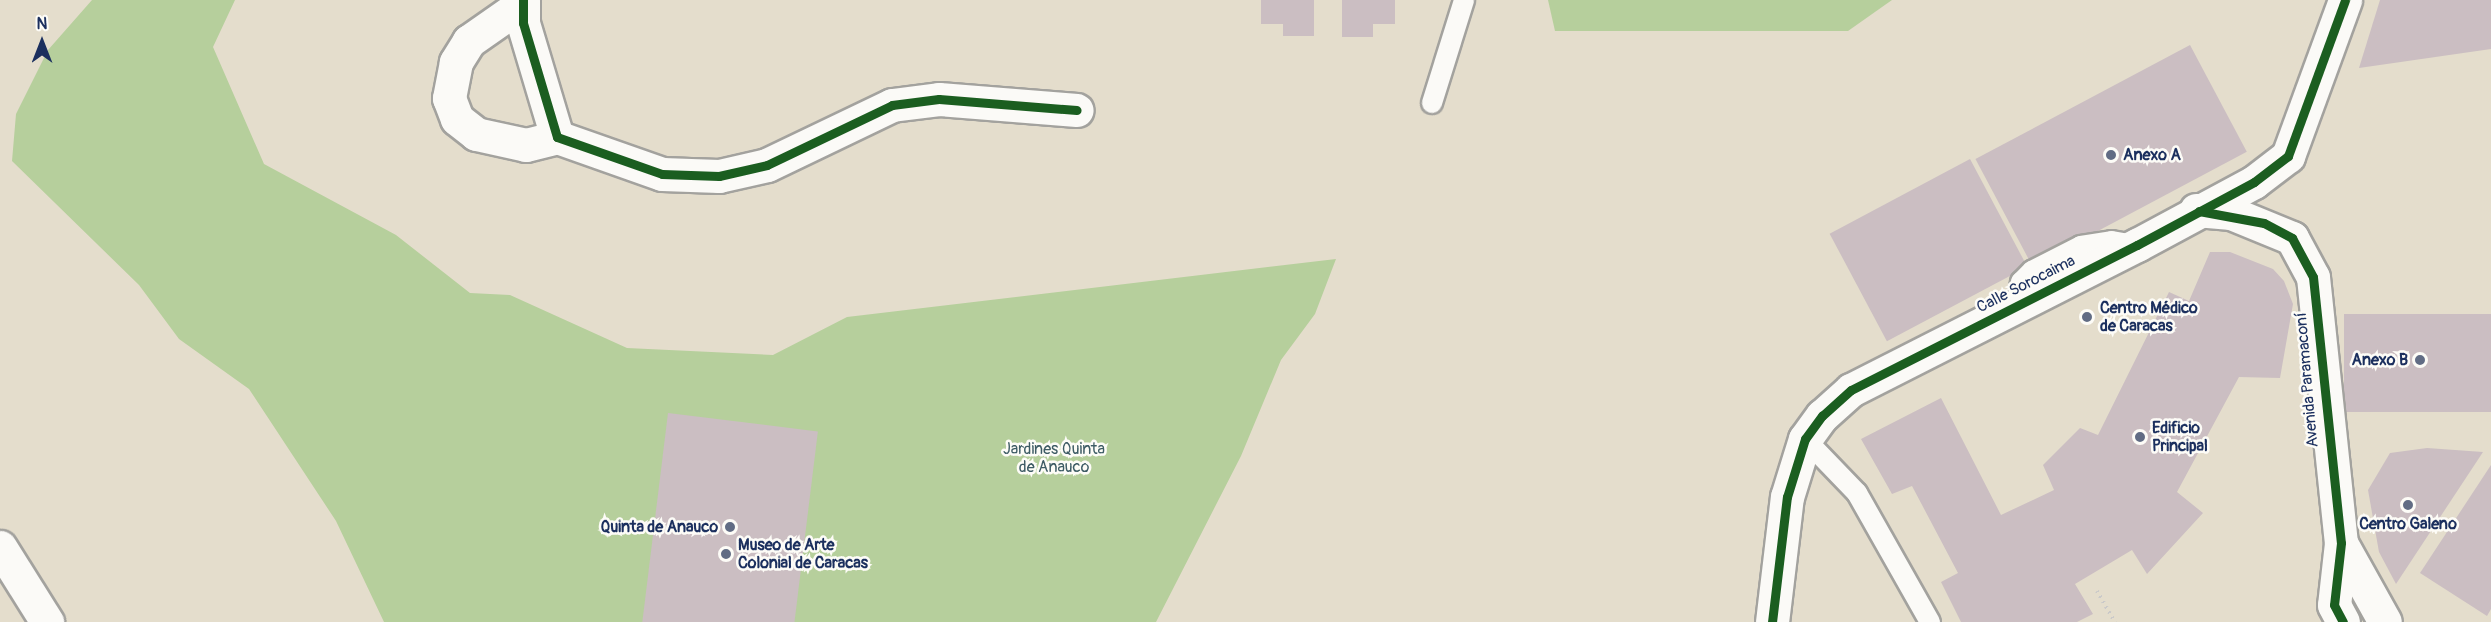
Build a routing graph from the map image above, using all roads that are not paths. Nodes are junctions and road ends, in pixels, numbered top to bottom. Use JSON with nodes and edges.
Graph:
{"nodes":[{"id":1,"x":1464,"y":0,"type":"edge"},
{"id":2,"x":2345,"y":0,"type":"edge"},
{"id":3,"x":522,"y":2,"type":"edge"},
{"id":4,"x":1432,"y":103,"type":"dead end"},
{"id":5,"x":1077,"y":110,"type":"dead end"},
{"id":6,"x":557,"y":137,"type":"junction"},
{"id":7,"x":2196,"y":210,"type":"junction"},
{"id":8,"x":1805,"y":439,"type":"junction"},
{"id":9,"x":2341,"y":543,"type":"junction"},
{"id":10,"x":0,"y":547,"type":"edge"},
{"id":11,"x":2333,"y":616,"type":"edge"},
{"id":12,"x":48,"y":622,"type":"edge"},
{"id":13,"x":1772,"y":622,"type":"edge"},
{"id":14,"x":1930,"y":622,"type":"edge"},
{"id":15,"x":2385,"y":622,"type":"edge"}],
"edges":[{"from":1,"to":4,"type":"lane"},
{"from":2,"to":7,"type":"street","name":"Calle Sorocaima"},
{"from":3,"to":6,"type":"street"},
{"from":3,"to":6,"type":"street"},
{"from":5,"to":6,"type":"street"},
{"from":7,"to":8,"type":"street","name":"Calle Sorocaima"},
{"from":7,"to":9,"type":"street","name":"Avenida Paramaconí"},
{"from":8,"to":13,"type":"street","name":"Calle Sorocaima"},
{"from":8,"to":14,"type":"lane"},
{"from":9,"to":11,"type":"street","name":"Avenida Paramaconí"},
{"from":9,"to":15,"type":"street","name":"Avenida Paramaconí"},
{"from":10,"to":12,"type":"street"}]}
